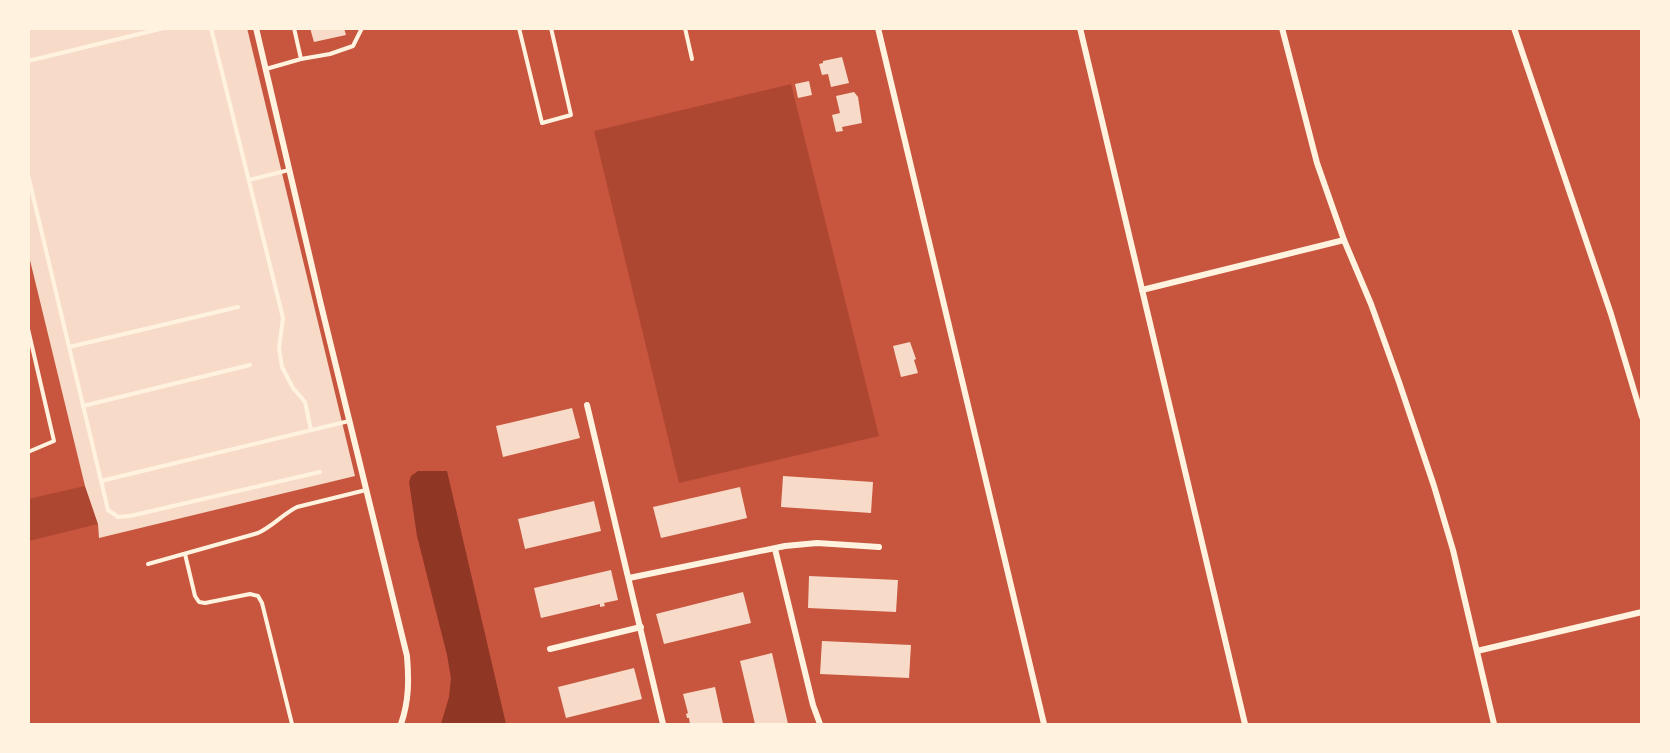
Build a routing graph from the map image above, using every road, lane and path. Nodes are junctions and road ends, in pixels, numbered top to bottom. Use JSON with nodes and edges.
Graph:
{"nodes":[{"id":1,"x":164,"y":28,"type":"edge"},
{"id":2,"x":212,"y":28,"type":"edge"},
{"id":3,"x":256,"y":28,"type":"edge"},
{"id":4,"x":294,"y":28,"type":"edge"},
{"id":5,"x":362,"y":28,"type":"edge"},
{"id":6,"x":519,"y":28,"type":"edge"},
{"id":7,"x":550,"y":28,"type":"edge"},
{"id":8,"x":685,"y":28,"type":"edge"},
{"id":9,"x":878,"y":28,"type":"edge"},
{"id":10,"x":1080,"y":28,"type":"edge"},
{"id":11,"x":1282,"y":28,"type":"edge"},
{"id":12,"x":1514,"y":28,"type":"edge"},
{"id":13,"x":301,"y":59,"type":"junction"},
{"id":14,"x":692,"y":59,"type":"dead end"},
{"id":15,"x":28,"y":61,"type":"edge"},
{"id":16,"x":266,"y":69,"type":"junction"},
{"id":17,"x":290,"y":170,"type":"junction"},
{"id":18,"x":28,"y":175,"type":"edge"},
{"id":19,"x":249,"y":180,"type":"junction"},
{"id":20,"x":1344,"y":240,"type":"junction"},
{"id":21,"x":1142,"y":290,"type":"junction"},
{"id":22,"x":238,"y":307,"type":"dead end"},
{"id":23,"x":28,"y":329,"type":"edge"},
{"id":24,"x":69,"y":347,"type":"junction"},
{"id":25,"x":250,"y":365,"type":"dead end"},
{"id":26,"x":587,"y":405,"type":"dead end"},
{"id":27,"x":83,"y":406,"type":"junction"},
{"id":28,"x":1641,"y":417,"type":"edge"},
{"id":29,"x":349,"y":420,"type":"junction"},
{"id":30,"x":311,"y":430,"type":"junction"},
{"id":31,"x":28,"y":452,"type":"edge"},
{"id":32,"x":320,"y":472,"type":"dead end"},
{"id":33,"x":101,"y":481,"type":"junction"},
{"id":34,"x":366,"y":490,"type":"junction"},
{"id":35,"x":879,"y":547,"type":"dead end"},
{"id":36,"x":775,"y":549,"type":"junction"},
{"id":37,"x":185,"y":554,"type":"junction"},
{"id":38,"x":148,"y":564,"type":"dead end"},
{"id":39,"x":629,"y":578,"type":"junction"},
{"id":40,"x":1641,"y":612,"type":"edge"},
{"id":41,"x":641,"y":627,"type":"junction"},
{"id":42,"x":550,"y":649,"type":"dead end"},
{"id":43,"x":1478,"y":651,"type":"junction"},
{"id":44,"x":292,"y":724,"type":"edge"},
{"id":45,"x":401,"y":724,"type":"edge"},
{"id":46,"x":663,"y":724,"type":"edge"},
{"id":47,"x":820,"y":724,"type":"edge"},
{"id":48,"x":1044,"y":724,"type":"edge"},
{"id":49,"x":1245,"y":724,"type":"edge"},
{"id":50,"x":1494,"y":724,"type":"edge"}],
"edges":[{"from":1,"to":15,"type":"lane"},
{"from":2,"to":19,"type":"lane"},
{"from":3,"to":16,"type":"street"},
{"from":4,"to":13,"type":"lane"},
{"from":5,"to":13,"type":"lane"},
{"from":6,"to":7,"type":"lane"},
{"from":8,"to":14,"type":"lane"},
{"from":9,"to":48,"type":"street"},
{"from":10,"to":21,"type":"street"},
{"from":11,"to":20,"type":"street"},
{"from":12,"to":28,"type":"street"},
{"from":13,"to":16,"type":"lane"},
{"from":16,"to":17,"type":"street"},
{"from":17,"to":19,"type":"lane"},
{"from":17,"to":29,"type":"street"},
{"from":18,"to":24,"type":"lane"},
{"from":19,"to":30,"type":"lane"},
{"from":20,"to":21,"type":"street"},
{"from":20,"to":43,"type":"street"},
{"from":21,"to":49,"type":"street"},
{"from":22,"to":24,"type":"lane"},
{"from":23,"to":31,"type":"lane"},
{"from":24,"to":27,"type":"lane"},
{"from":25,"to":27,"type":"lane"},
{"from":26,"to":39,"type":"street"},
{"from":27,"to":33,"type":"lane"},
{"from":29,"to":30,"type":"lane"},
{"from":29,"to":34,"type":"street"},
{"from":30,"to":33,"type":"lane"},
{"from":32,"to":33,"type":"lane"},
{"from":34,"to":37,"type":"lane"},
{"from":34,"to":45,"type":"street"},
{"from":35,"to":36,"type":"street"},
{"from":36,"to":39,"type":"street"},
{"from":36,"to":47,"type":"street"},
{"from":37,"to":38,"type":"lane"},
{"from":37,"to":44,"type":"lane"},
{"from":39,"to":41,"type":"street"},
{"from":40,"to":43,"type":"street"},
{"from":41,"to":42,"type":"street"},
{"from":41,"to":46,"type":"street"},
{"from":43,"to":50,"type":"street"}]}
